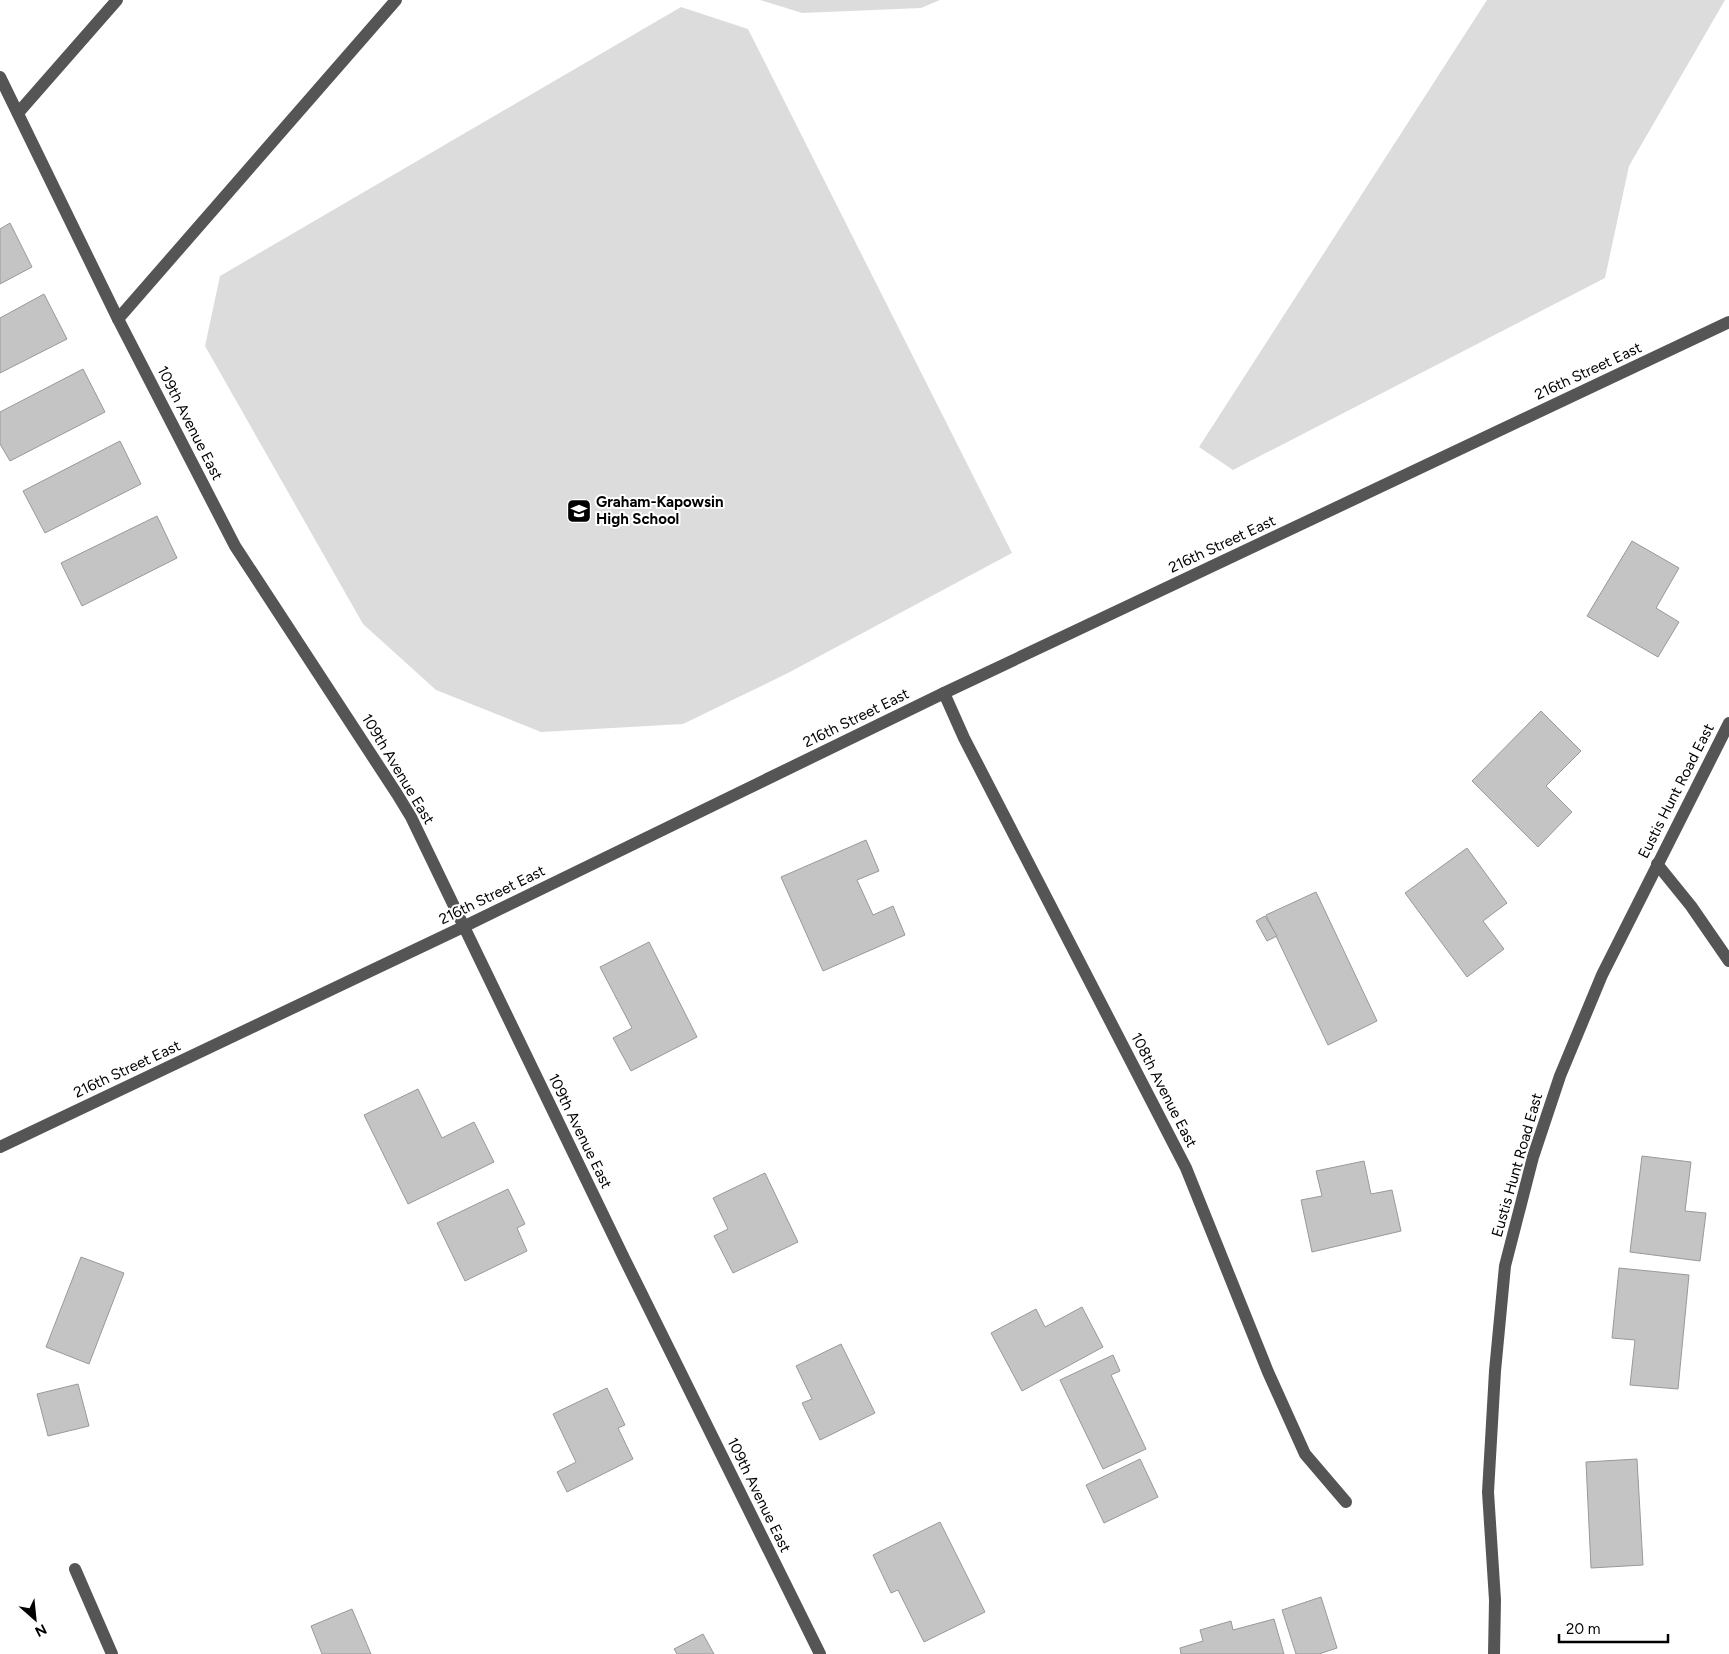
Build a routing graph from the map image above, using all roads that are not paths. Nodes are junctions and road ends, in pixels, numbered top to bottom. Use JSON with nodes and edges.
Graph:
{"nodes":[{"id":1,"x":117,"y":0,"type":"edge"},
{"id":2,"x":396,"y":0,"type":"edge"},
{"id":3,"x":0,"y":77,"type":"edge"},
{"id":4,"x":18,"y":113,"type":"junction"},
{"id":5,"x":118,"y":319,"type":"junction"},
{"id":6,"x":1729,"y":322,"type":"edge"},
{"id":7,"x":944,"y":693,"type":"junction"},
{"id":8,"x":1729,"y":724,"type":"edge"},
{"id":9,"x":1657,"y":864,"type":"junction"},
{"id":10,"x":463,"y":927,"type":"junction"},
{"id":11,"x":1729,"y":962,"type":"edge"},
{"id":12,"x":0,"y":1147,"type":"edge"},
{"id":13,"x":1346,"y":1502,"type":"dead end"},
{"id":14,"x":75,"y":1570,"type":"dead end"},
{"id":15,"x":112,"y":1654,"type":"edge"},
{"id":16,"x":820,"y":1654,"type":"edge"},
{"id":17,"x":1494,"y":1654,"type":"edge"}],
"edges":[{"from":1,"to":4,"type":"street"},
{"from":2,"to":5,"type":"street"},
{"from":3,"to":4,"type":"street","name":"109th Avenue East"},
{"from":4,"to":5,"type":"street","name":"109th Avenue East"},
{"from":5,"to":10,"type":"street","name":"109th Avenue East"},
{"from":6,"to":7,"type":"street","name":"216th Street East"},
{"from":7,"to":10,"type":"street","name":"216th Street East"},
{"from":7,"to":13,"type":"street","name":"108th Avenue East"},
{"from":8,"to":9,"type":"street","name":"Eustis Hunt Road East"},
{"from":9,"to":11,"type":"street"},
{"from":9,"to":17,"type":"street","name":"Eustis Hunt Road East"},
{"from":10,"to":12,"type":"street","name":"216th Street East"},
{"from":10,"to":16,"type":"street","name":"109th Avenue East"},
{"from":14,"to":15,"type":"street"}]}
